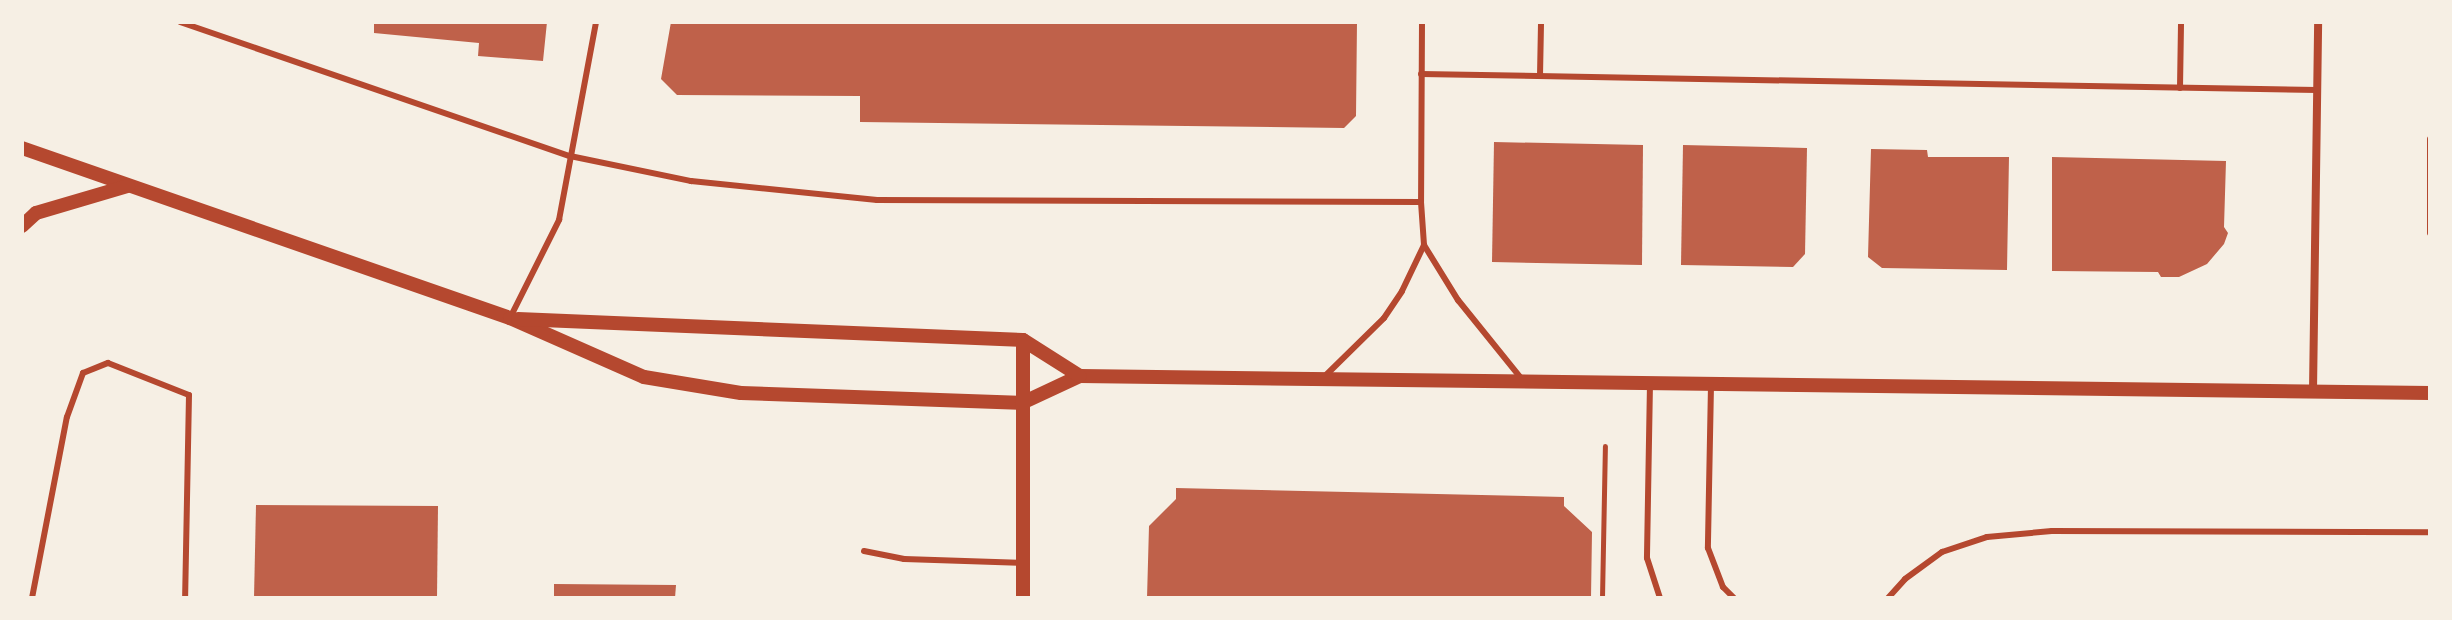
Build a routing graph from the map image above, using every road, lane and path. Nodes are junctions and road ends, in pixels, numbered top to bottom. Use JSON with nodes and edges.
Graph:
{"nodes":[{"id":1,"x":180,"y":22,"type":"edge"},
{"id":2,"x":596,"y":22,"type":"edge"},
{"id":3,"x":1422,"y":22,"type":"edge"},
{"id":4,"x":1541,"y":22,"type":"edge"},
{"id":5,"x":2181,"y":22,"type":"edge"},
{"id":6,"x":2318,"y":22,"type":"edge"},
{"id":7,"x":1421,"y":74,"type":"junction"},
{"id":8,"x":1540,"y":76,"type":"junction"},
{"id":9,"x":2180,"y":88,"type":"junction"},
{"id":10,"x":2317,"y":90,"type":"junction"},
{"id":11,"x":2430,"y":139,"type":"edge"},
{"id":12,"x":22,"y":148,"type":"edge"},
{"id":13,"x":570,"y":156,"type":"junction"},
{"id":14,"x":129,"y":186,"type":"junction"},
{"id":15,"x":1421,"y":202,"type":"junction"},
{"id":16,"x":22,"y":226,"type":"edge"},
{"id":17,"x":2430,"y":233,"type":"edge"},
{"id":18,"x":1424,"y":245,"type":"junction"},
{"id":19,"x":510,"y":318,"type":"junction"},
{"id":20,"x":1023,"y":340,"type":"junction"},
{"id":21,"x":1080,"y":376,"type":"junction"},
{"id":22,"x":1324,"y":377,"type":"junction"},
{"id":23,"x":1650,"y":383,"type":"junction"},
{"id":24,"x":1711,"y":383,"type":"junction"},
{"id":25,"x":1525,"y":384,"type":"junction"},
{"id":26,"x":2313,"y":391,"type":"junction"},
{"id":27,"x":2430,"y":393,"type":"edge"},
{"id":28,"x":1022,"y":403,"type":"junction"},
{"id":29,"x":1605,"y":446,"type":"dead end"},
{"id":30,"x":2430,"y":532,"type":"edge"},
{"id":31,"x":864,"y":551,"type":"dead end"},
{"id":32,"x":1024,"y":563,"type":"junction"},
{"id":33,"x":32,"y":598,"type":"edge"},
{"id":34,"x":185,"y":598,"type":"edge"},
{"id":35,"x":1023,"y":598,"type":"edge"},
{"id":36,"x":1602,"y":598,"type":"edge"},
{"id":37,"x":1660,"y":598,"type":"edge"},
{"id":38,"x":1734,"y":598,"type":"edge"},
{"id":39,"x":1888,"y":598,"type":"edge"}],
"edges":[{"from":1,"to":13,"type":"lane"},
{"from":2,"to":13,"type":"lane"},
{"from":3,"to":7,"type":"lane"},
{"from":4,"to":8,"type":"lane"},
{"from":5,"to":9,"type":"lane"},
{"from":6,"to":10,"type":"street"},
{"from":7,"to":8,"type":"lane"},
{"from":7,"to":15,"type":"lane"},
{"from":8,"to":9,"type":"lane"},
{"from":9,"to":10,"type":"lane"},
{"from":10,"to":26,"type":"street"},
{"from":11,"to":17,"type":"lane"},
{"from":12,"to":14,"type":"street"},
{"from":13,"to":15,"type":"lane"},
{"from":13,"to":19,"type":"lane"},
{"from":14,"to":16,"type":"street"},
{"from":14,"to":19,"type":"street"},
{"from":15,"to":18,"type":"lane"},
{"from":18,"to":22,"type":"lane"},
{"from":18,"to":25,"type":"lane"},
{"from":19,"to":20,"type":"street"},
{"from":19,"to":28,"type":"street"},
{"from":20,"to":21,"type":"street"},
{"from":20,"to":28,"type":"street"},
{"from":21,"to":22,"type":"street"},
{"from":21,"to":28,"type":"street"},
{"from":22,"to":25,"type":"street"},
{"from":23,"to":24,"type":"street"},
{"from":23,"to":25,"type":"street"},
{"from":23,"to":37,"type":"lane"},
{"from":24,"to":26,"type":"street"},
{"from":24,"to":38,"type":"lane"},
{"from":26,"to":27,"type":"street"},
{"from":28,"to":32,"type":"street"},
{"from":29,"to":36,"type":"path"},
{"from":30,"to":39,"type":"lane"},
{"from":31,"to":32,"type":"lane"},
{"from":32,"to":35,"type":"street"},
{"from":33,"to":34,"type":"lane"}]}
